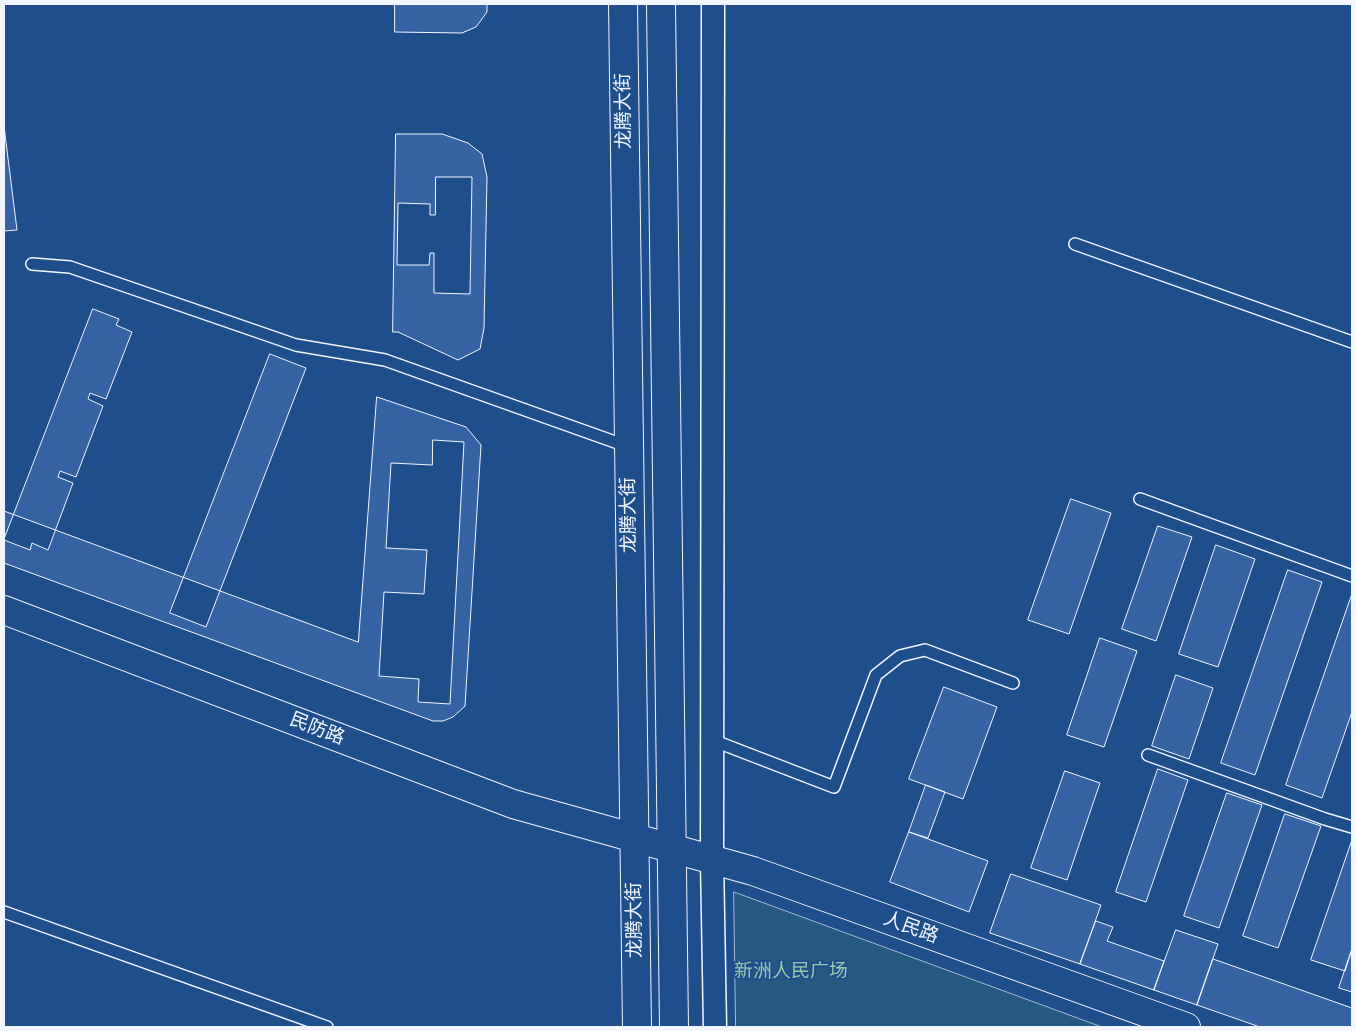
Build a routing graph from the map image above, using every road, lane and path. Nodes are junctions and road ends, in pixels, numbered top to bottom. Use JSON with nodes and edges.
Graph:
{"nodes":[{"id":1,"x":623,"y":4,"type":"edge"},
{"id":2,"x":661,"y":4,"type":"edge"},
{"id":3,"x":713,"y":4,"type":"edge"},
{"id":4,"x":1076,"y":244,"type":"dead end"},
{"id":5,"x":32,"y":264,"type":"dead end"},
{"id":6,"x":1352,"y":342,"type":"edge"},
{"id":7,"x":628,"y":447,"type":"junction"},
{"id":8,"x":1140,"y":499,"type":"dead end"},
{"id":9,"x":1352,"y":576,"type":"edge"},
{"id":10,"x":4,"y":610,"type":"edge"},
{"id":11,"x":1013,"y":683,"type":"dead end"},
{"id":12,"x":712,"y":740,"type":"junction"},
{"id":13,"x":1148,"y":755,"type":"dead end"},
{"id":14,"x":1352,"y":827,"type":"edge"},
{"id":15,"x":634,"y":838,"type":"junction"},
{"id":16,"x":672,"y":848,"type":"junction"},
{"id":17,"x":712,"y":860,"type":"junction"},
{"id":18,"x":4,"y":912,"type":"edge"},
{"id":19,"x":327,"y":1027,"type":"edge"},
{"id":20,"x":637,"y":1027,"type":"edge"},
{"id":21,"x":674,"y":1027,"type":"edge"},
{"id":22,"x":714,"y":1027,"type":"edge"},
{"id":23,"x":1186,"y":1027,"type":"edge"}],
"edges":[{"from":1,"to":7,"type":"main road","name":"龙腾大街"},
{"from":2,"to":16,"type":"main road","name":"龙腾大街"},
{"from":3,"to":12,"type":"street"},
{"from":4,"to":6,"type":"lane"},
{"from":5,"to":7,"type":"lane"},
{"from":7,"to":15,"type":"main road","name":"龙腾大街"},
{"from":8,"to":9,"type":"lane"},
{"from":10,"to":15,"type":"main road","name":"民防路"},
{"from":11,"to":12,"type":"lane"},
{"from":12,"to":17,"type":"street"},
{"from":13,"to":14,"type":"lane"},
{"from":15,"to":16,"type":"main road","name":"人民路"},
{"from":15,"to":20,"type":"main road","name":"龙腾大街"},
{"from":16,"to":17,"type":"main road","name":"人民路"},
{"from":16,"to":21,"type":"main road","name":"龙腾大街"},
{"from":17,"to":22,"type":"street"},
{"from":17,"to":23,"type":"main road","name":"人民路"},
{"from":18,"to":19,"type":"lane"}]}
